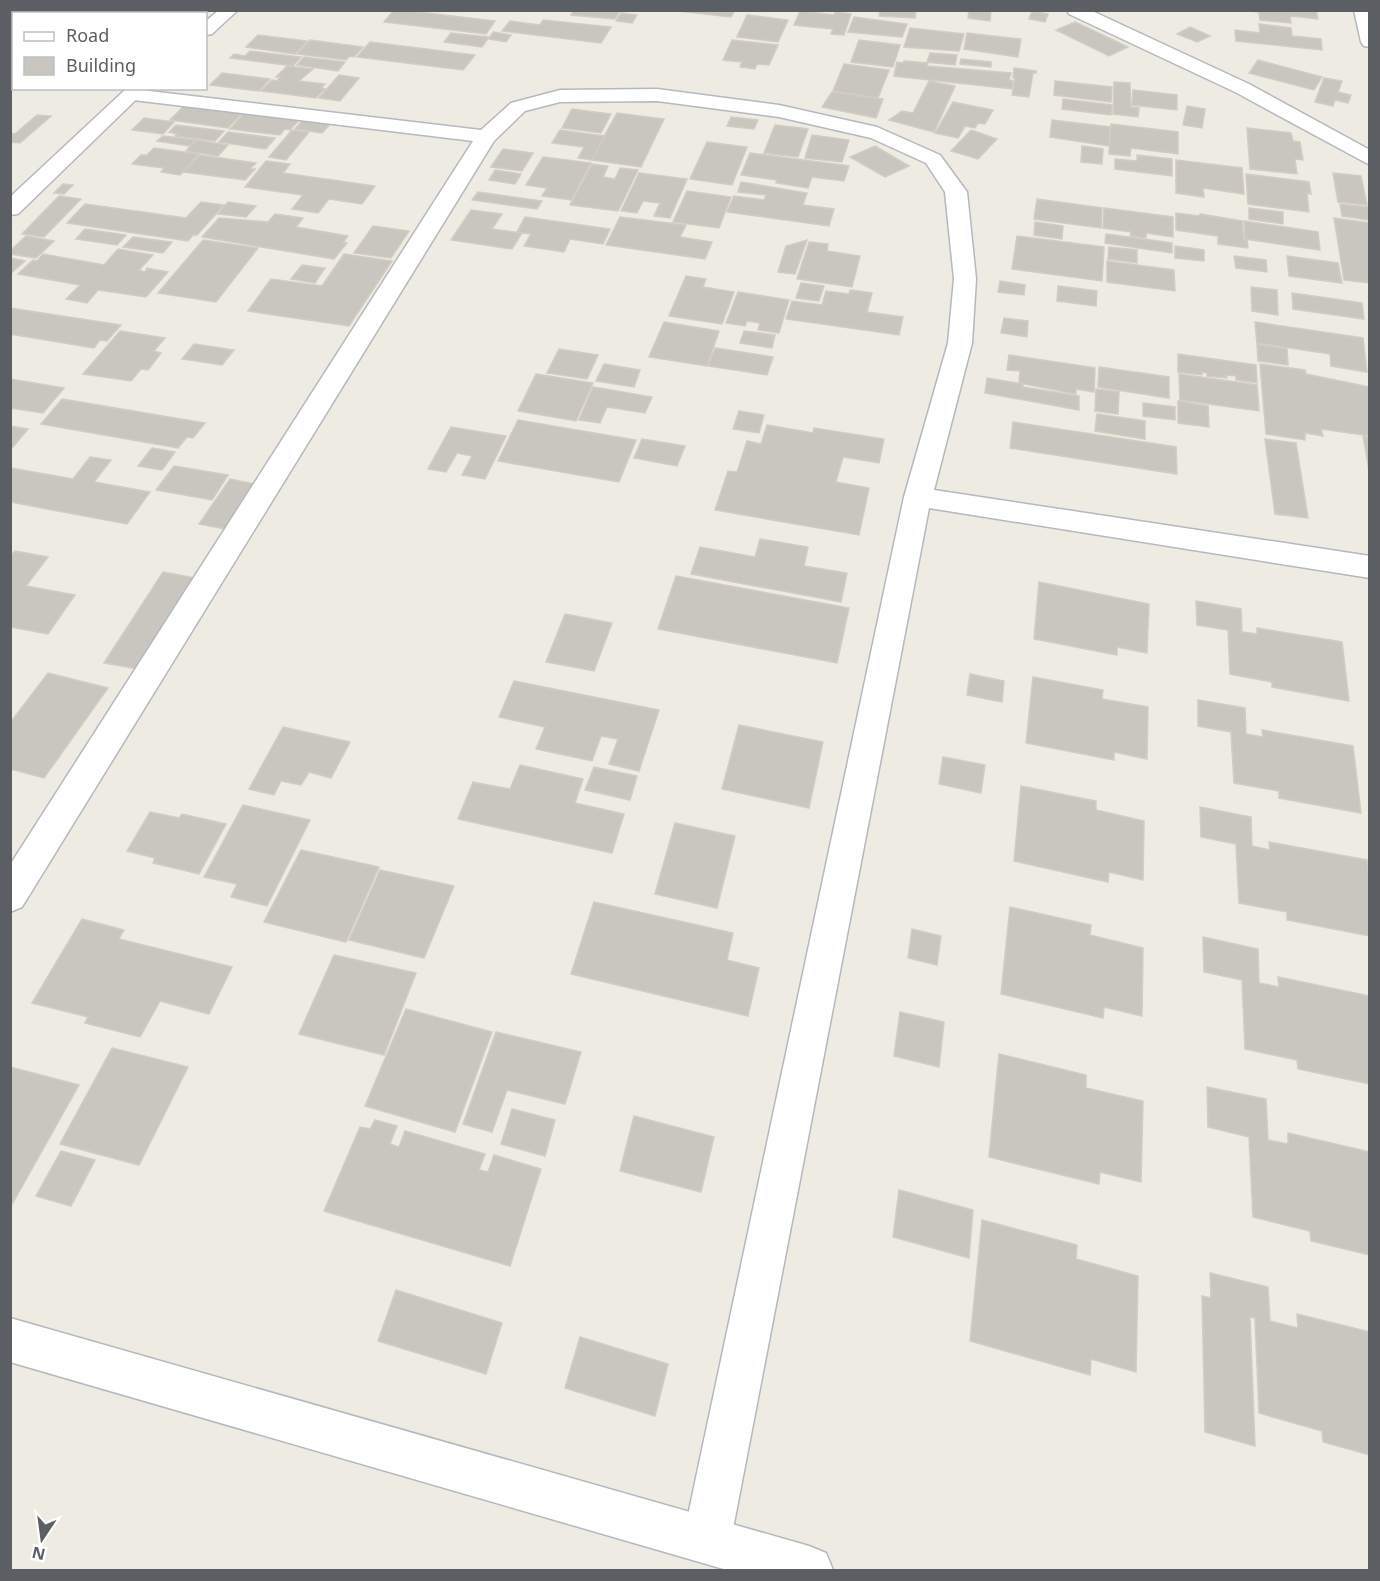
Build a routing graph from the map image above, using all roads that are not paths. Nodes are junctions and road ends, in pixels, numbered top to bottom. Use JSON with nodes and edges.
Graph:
{"nodes":[{"id":1,"x":230,"y":10,"type":"edge"},
{"id":2,"x":1075,"y":10,"type":"edge"},
{"id":3,"x":1363,"y":10,"type":"edge"},
{"id":4,"x":207,"y":29,"type":"edge"},
{"id":5,"x":1370,"y":42,"type":"edge"},
{"id":6,"x":136,"y":92,"type":"edge"},
{"id":7,"x":486,"y":137,"type":"junction"},
{"id":8,"x":1370,"y":159,"type":"edge"},
{"id":9,"x":10,"y":209,"type":"edge"},
{"id":10,"x":918,"y":497,"type":"junction"},
{"id":11,"x":1370,"y":567,"type":"edge"},
{"id":12,"x":10,"y":896,"type":"edge"},
{"id":13,"x":10,"y":1340,"type":"edge"},
{"id":14,"x":707,"y":1539,"type":"junction"},
{"id":15,"x":809,"y":1570,"type":"edge"}],
"edges":[{"from":1,"to":4,"type":"street"},
{"from":2,"to":8,"type":"street"},
{"from":3,"to":5,"type":"street"},
{"from":6,"to":7,"type":"street"},
{"from":6,"to":9,"type":"street"},
{"from":7,"to":10,"type":"street"},
{"from":7,"to":12,"type":"street"},
{"from":10,"to":11,"type":"street"},
{"from":10,"to":14,"type":"street"},
{"from":13,"to":14,"type":"street"},
{"from":14,"to":15,"type":"street"}]}
